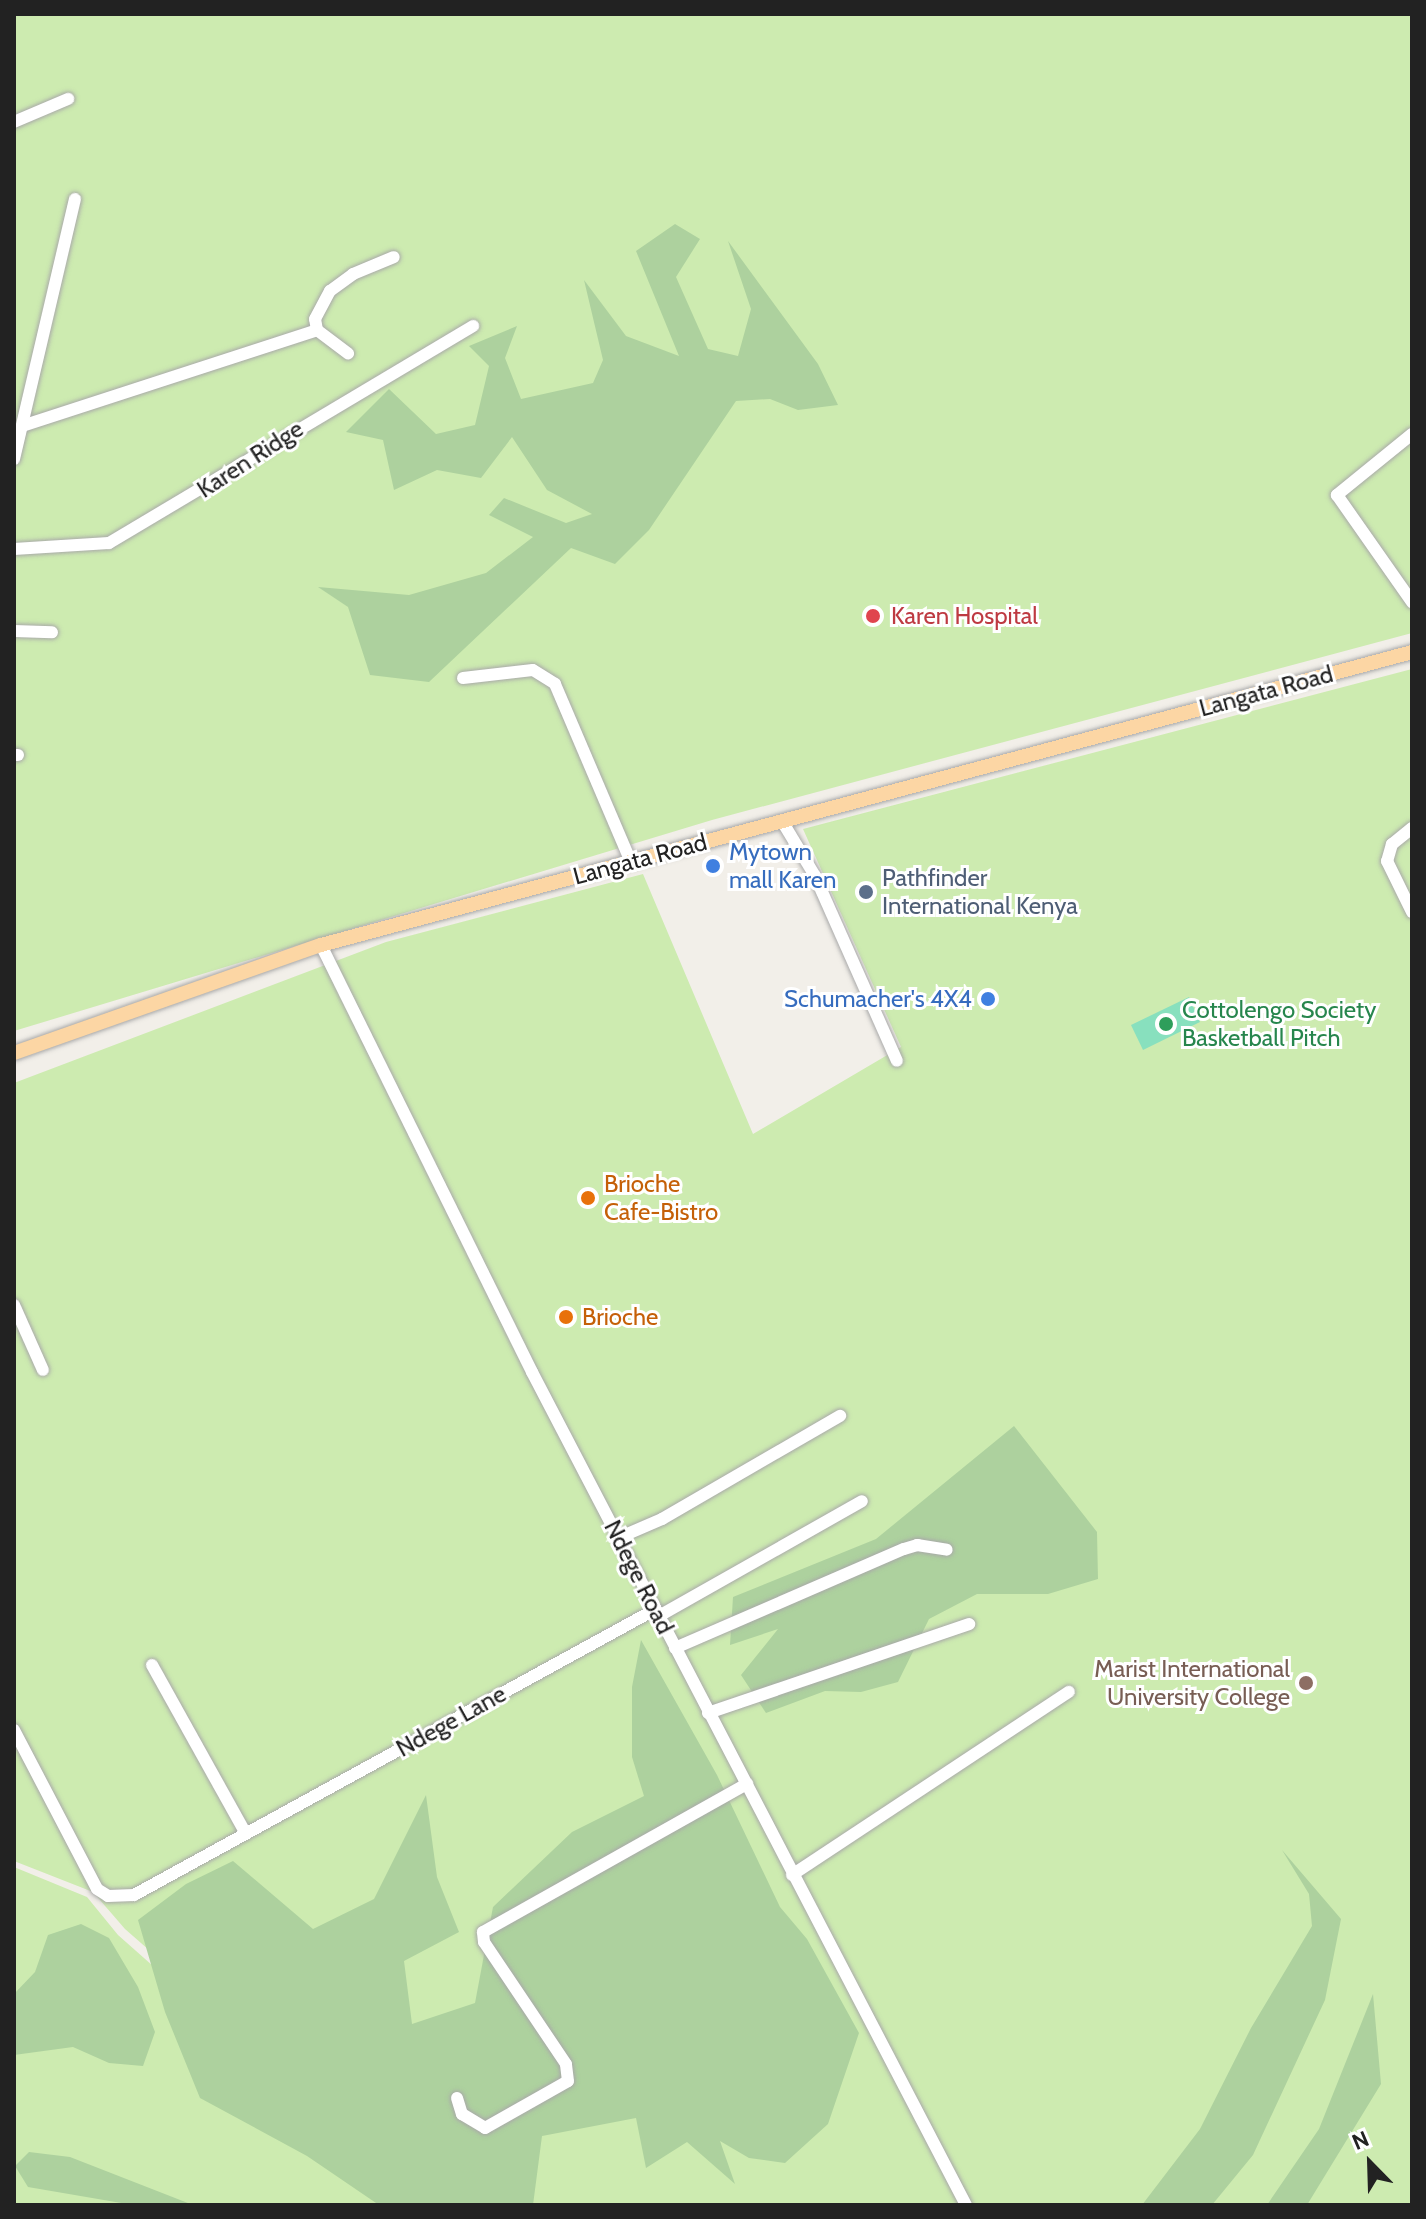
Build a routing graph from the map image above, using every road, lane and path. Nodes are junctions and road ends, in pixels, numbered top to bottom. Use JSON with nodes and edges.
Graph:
{"nodes":[{"id":1,"x":68,"y":99,"type":"dead end"},
{"id":2,"x":14,"y":122,"type":"edge"},
{"id":3,"x":75,"y":199,"type":"dead end"},
{"id":4,"x":394,"y":257,"type":"dead end"},
{"id":5,"x":473,"y":326,"type":"dead end"},
{"id":6,"x":317,"y":330,"type":"junction"},
{"id":7,"x":348,"y":353,"type":"dead end"},
{"id":8,"x":22,"y":426,"type":"junction"},
{"id":9,"x":1412,"y":434,"type":"edge"},
{"id":10,"x":14,"y":459,"type":"edge"},
{"id":11,"x":14,"y":549,"type":"edge"},
{"id":12,"x":1412,"y":602,"type":"edge"},
{"id":13,"x":14,"y":631,"type":"edge"},
{"id":14,"x":52,"y":632,"type":"dead end"},
{"id":15,"x":1412,"y":652,"type":"edge"},
{"id":16,"x":463,"y":678,"type":"dead end"},
{"id":17,"x":782,"y":821,"type":"junction"},
{"id":18,"x":1412,"y":828,"type":"edge"},
{"id":19,"x":631,"y":862,"type":"junction"},
{"id":20,"x":1412,"y":912,"type":"edge"},
{"id":21,"x":321,"y":945,"type":"junction"},
{"id":22,"x":14,"y":1053,"type":"edge"},
{"id":23,"x":897,"y":1061,"type":"dead end"},
{"id":24,"x":14,"y":1305,"type":"edge"},
{"id":25,"x":43,"y":1370,"type":"dead end"},
{"id":26,"x":840,"y":1416,"type":"dead end"},
{"id":27,"x":862,"y":1501,"type":"dead end"},
{"id":28,"x":618,"y":1538,"type":"junction"},
{"id":29,"x":947,"y":1550,"type":"dead end"},
{"id":30,"x":658,"y":1613,"type":"junction"},
{"id":31,"x":969,"y":1624,"type":"dead end"},
{"id":32,"x":675,"y":1648,"type":"junction"},
{"id":33,"x":152,"y":1665,"type":"dead end"},
{"id":34,"x":1069,"y":1692,"type":"dead end"},
{"id":35,"x":708,"y":1713,"type":"junction"},
{"id":36,"x":14,"y":1730,"type":"edge"},
{"id":37,"x":747,"y":1784,"type":"junction"},
{"id":38,"x":246,"y":1834,"type":"junction"},
{"id":39,"x":792,"y":1875,"type":"junction"},
{"id":40,"x":457,"y":2098,"type":"dead end"},
{"id":41,"x":966,"y":2205,"type":"edge"}],
"edges":[{"from":1,"to":2,"type":"street"},
{"from":3,"to":8,"type":"street"},
{"from":4,"to":6,"type":"street"},
{"from":5,"to":11,"type":"street","name":"Karen Ridge"},
{"from":6,"to":7,"type":"street"},
{"from":6,"to":8,"type":"street"},
{"from":8,"to":10,"type":"street"},
{"from":9,"to":12,"type":"street"},
{"from":13,"to":14,"type":"street"},
{"from":15,"to":17,"type":"main road","name":"Langata Road"},
{"from":16,"to":19,"type":"street"},
{"from":17,"to":19,"type":"main road","name":"Langata Road"},
{"from":17,"to":23,"type":"street"},
{"from":18,"to":20,"type":"street"},
{"from":19,"to":21,"type":"main road","name":"Langata Road"},
{"from":21,"to":22,"type":"main road","name":"Langata Road"},
{"from":21,"to":28,"type":"street","name":"Ndege Road"},
{"from":24,"to":25,"type":"street"},
{"from":26,"to":28,"type":"street"},
{"from":27,"to":30,"type":"street","name":"Ndege Lane"},
{"from":28,"to":30,"type":"street","name":"Ndege Road"},
{"from":29,"to":32,"type":"street"},
{"from":30,"to":32,"type":"street","name":"Ndege Road"},
{"from":30,"to":38,"type":"street","name":"Ndege Lane"},
{"from":31,"to":35,"type":"street"},
{"from":32,"to":35,"type":"street","name":"Ndege Road"},
{"from":33,"to":38,"type":"street"},
{"from":34,"to":39,"type":"street"},
{"from":35,"to":37,"type":"street","name":"Ndege Road"},
{"from":36,"to":38,"type":"street","name":"Ndege Lane"},
{"from":37,"to":39,"type":"street","name":"Ndege Road"},
{"from":37,"to":40,"type":"street"},
{"from":39,"to":41,"type":"street","name":"Ndege Road"}]}
